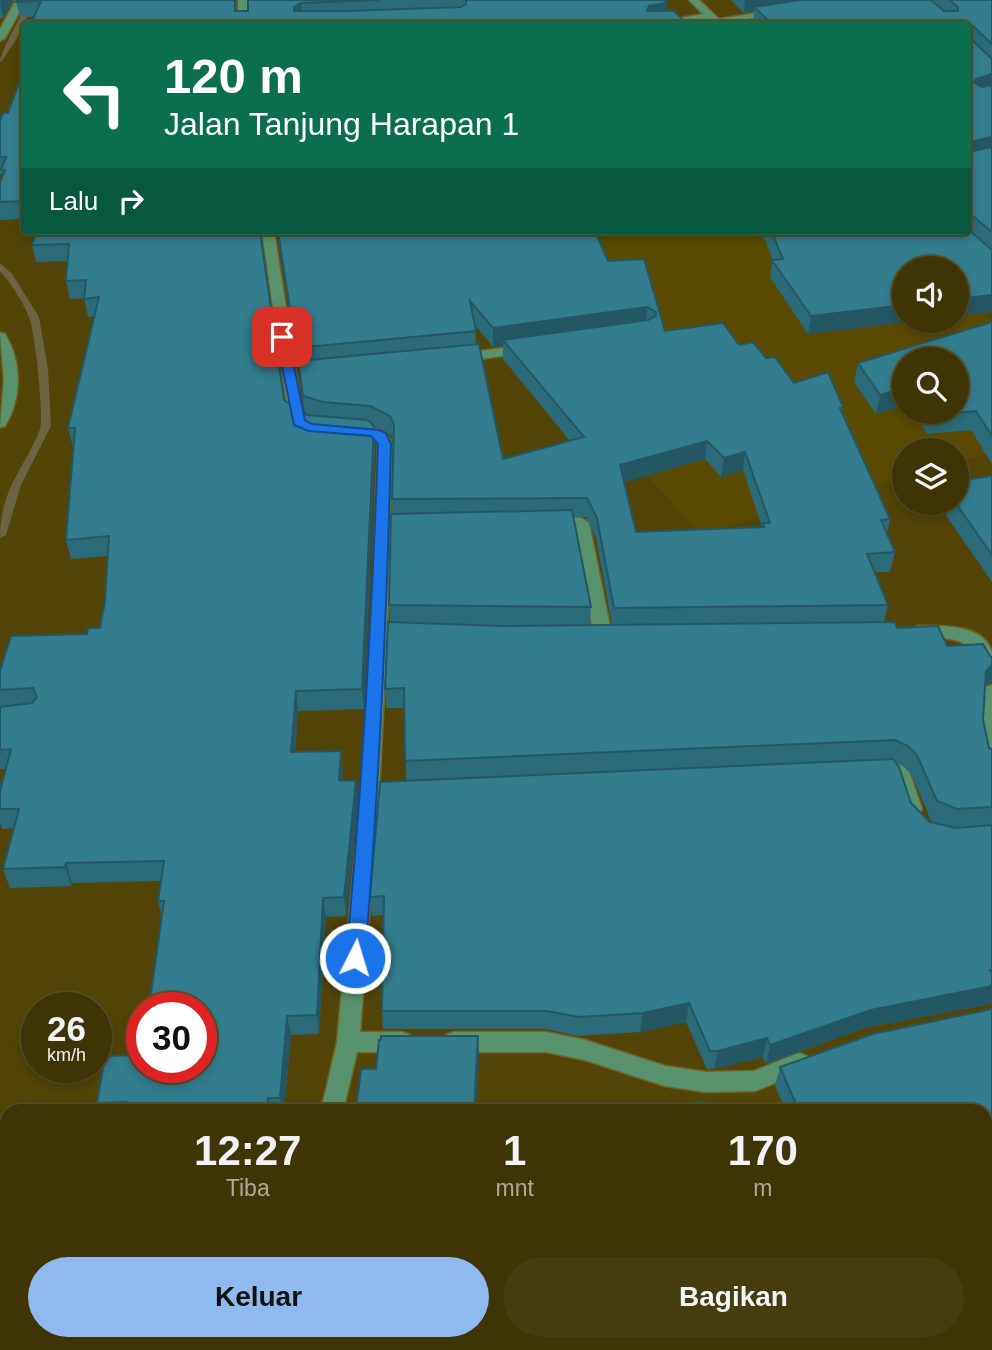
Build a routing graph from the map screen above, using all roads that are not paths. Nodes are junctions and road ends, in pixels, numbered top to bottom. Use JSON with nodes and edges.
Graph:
{"nodes":[{"id":1,"x":21,"y":0,"type":"edge"},
{"id":2,"x":243,"y":0,"type":"edge"},
{"id":3,"x":694,"y":0,"type":"edge"},
{"id":4,"x":783,"y":13,"type":"edge"},
{"id":5,"x":244,"y":21,"type":"edge"},
{"id":6,"x":716,"y":21,"type":"edge"},
{"id":7,"x":0,"y":38,"type":"edge"},
{"id":8,"x":269,"y":235,"type":"edge"},
{"id":9,"x":0,"y":337,"type":"edge"},
{"id":10,"x":537,"y":347,"type":"edge"},
{"id":11,"x":444,"y":360,"type":"edge"},
{"id":12,"x":0,"y":422,"type":"edge"},
{"id":13,"x":529,"y":523,"type":"edge"},
{"id":14,"x":901,"y":632,"type":"edge"},
{"id":15,"x":603,"y":636,"type":"edge"},
{"id":16,"x":992,"y":670,"type":"edge"},
{"id":17,"x":992,"y":691,"type":"edge"},
{"id":18,"x":992,"y":762,"type":"edge"},
{"id":19,"x":856,"y":771,"type":"edge"},
{"id":20,"x":922,"y":828,"type":"edge"},
{"id":21,"x":348,"y":1042,"type":"junction"},
{"id":22,"x":819,"y":1056,"type":"edge"},
{"id":23,"x":334,"y":1104,"type":"edge"}],
"edges":[{"from":1,"to":7,"type":"street"},
{"from":2,"to":5,"type":"street"},
{"from":3,"to":6,"type":"street"},
{"from":4,"to":6,"type":"street"},
{"from":8,"to":21,"type":"street"},
{"from":9,"to":12,"type":"street"},
{"from":10,"to":11,"type":"street"},
{"from":13,"to":15,"type":"street"},
{"from":14,"to":16,"type":"street"},
{"from":17,"to":18,"type":"street"},
{"from":19,"to":20,"type":"street"},
{"from":21,"to":22,"type":"street"},
{"from":21,"to":23,"type":"street"}]}
